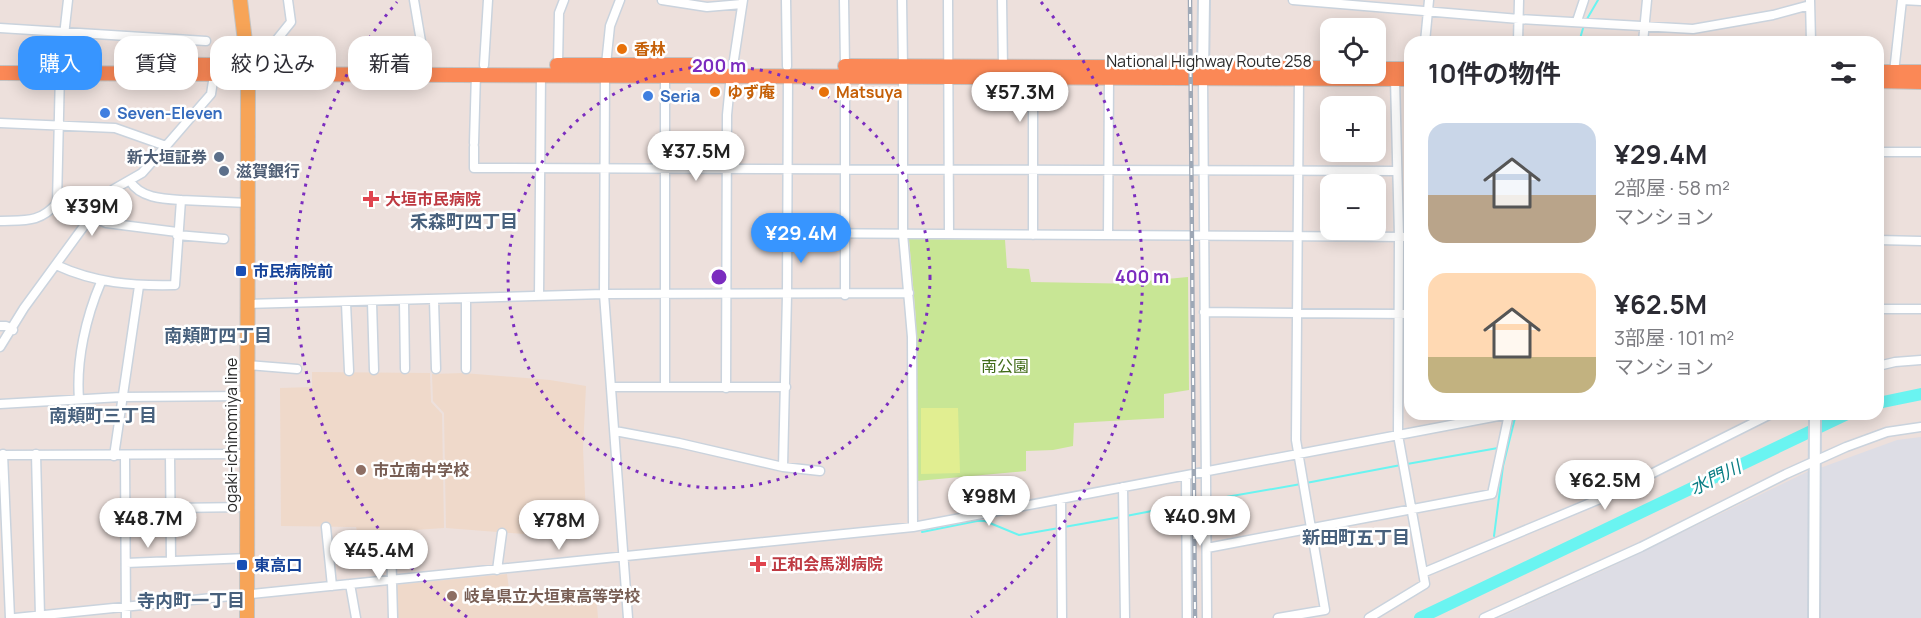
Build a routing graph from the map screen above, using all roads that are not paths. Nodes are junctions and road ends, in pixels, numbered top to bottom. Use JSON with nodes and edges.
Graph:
{"nodes":[{"id":1,"x":68,"y":0,"type":"edge"},
{"id":2,"x":240,"y":0,"type":"edge"},
{"id":3,"x":298,"y":0,"type":"edge"},
{"id":4,"x":414,"y":0,"type":"edge"},
{"id":5,"x":488,"y":0,"type":"edge"},
{"id":6,"x":564,"y":0,"type":"edge"},
{"id":7,"x":620,"y":0,"type":"edge"},
{"id":8,"x":662,"y":0,"type":"edge"},
{"id":9,"x":786,"y":0,"type":"edge"},
{"id":10,"x":844,"y":0,"type":"edge"},
{"id":11,"x":902,"y":0,"type":"edge"},
{"id":12,"x":948,"y":0,"type":"edge"},
{"id":13,"x":1002,"y":0,"type":"edge"},
{"id":14,"x":1204,"y":0,"type":"edge"},
{"id":15,"x":1293,"y":0,"type":"edge"},
{"id":16,"x":1429,"y":0,"type":"edge"},
{"id":17,"x":1519,"y":0,"type":"edge"},
{"id":18,"x":1584,"y":0,"type":"edge"},
{"id":19,"x":1647,"y":0,"type":"edge"},
{"id":20,"x":1902,"y":0,"type":"edge"},
{"id":21,"x":1317,"y":1,"type":"edge"},
{"id":22,"x":1921,"y":1,"type":"edge"},
{"id":23,"x":742,"y":2,"type":"edge"},
{"id":24,"x":1810,"y":2,"type":"edge"},
{"id":25,"x":289,"y":3,"type":"edge"},
{"id":26,"x":1428,"y":12,"type":"junction"},
{"id":27,"x":1519,"y":19,"type":"junction"},
{"id":28,"x":1577,"y":21,"type":"junction"},
{"id":29,"x":1645,"y":26,"type":"junction"},
{"id":30,"x":0,"y":28,"type":"edge"},
{"id":31,"x":64,"y":32,"type":"junction"},
{"id":32,"x":64,"y":36,"type":"edge"},
{"id":33,"x":244,"y":36,"type":"edge"},
{"id":34,"x":280,"y":36,"type":"edge"},
{"id":35,"x":420,"y":36,"type":"edge"},
{"id":36,"x":1426,"y":36,"type":"edge"},
{"id":37,"x":1518,"y":36,"type":"edge"},
{"id":38,"x":1643,"y":36,"type":"edge"},
{"id":39,"x":1811,"y":36,"type":"edge"},
{"id":40,"x":206,"y":41,"type":"dead end"},
{"id":41,"x":0,"y":64,"type":"edge"},
{"id":42,"x":18,"y":65,"type":"edge"},
{"id":43,"x":558,"y":65,"type":"junction"},
{"id":44,"x":432,"y":66,"type":"edge"},
{"id":45,"x":1003,"y":67,"type":"junction"},
{"id":46,"x":102,"y":68,"type":"edge"},
{"id":47,"x":1320,"y":68,"type":"edge"},
{"id":48,"x":102,"y":69,"type":"edge"},
{"id":49,"x":480,"y":69,"type":"junction"},
{"id":50,"x":606,"y":69,"type":"junction"},
{"id":51,"x":1386,"y":69,"type":"edge"},
{"id":52,"x":1404,"y":69,"type":"edge"},
{"id":53,"x":210,"y":70,"type":"edge"},
{"id":54,"x":336,"y":70,"type":"edge"},
{"id":55,"x":732,"y":70,"type":"junction"},
{"id":56,"x":787,"y":70,"type":"junction"},
{"id":57,"x":18,"y":71,"type":"edge"},
{"id":58,"x":845,"y":71,"type":"junction"},
{"id":59,"x":903,"y":71,"type":"junction"},
{"id":60,"x":950,"y":71,"type":"junction"},
{"id":61,"x":1204,"y":72,"type":"junction"},
{"id":62,"x":1884,"y":72,"type":"edge"},
{"id":63,"x":1894,"y":72,"type":"junction"},
{"id":64,"x":1921,"y":72,"type":"edge"},
{"id":65,"x":0,"y":73,"type":"edge"},
{"id":66,"x":541,"y":74,"type":"junction"},
{"id":67,"x":210,"y":75,"type":"edge"},
{"id":68,"x":665,"y":75,"type":"junction"},
{"id":69,"x":1034,"y":76,"type":"junction"},
{"id":70,"x":1109,"y":77,"type":"junction"},
{"id":71,"x":1299,"y":78,"type":"junction"},
{"id":72,"x":1395,"y":79,"type":"junction"},
{"id":73,"x":1404,"y":79,"type":"edge"},
{"id":74,"x":1884,"y":81,"type":"edge"},
{"id":75,"x":1921,"y":81,"type":"edge"},
{"id":76,"x":60,"y":90,"type":"edge"},
{"id":77,"x":212,"y":90,"type":"edge"},
{"id":78,"x":248,"y":90,"type":"edge"},
{"id":79,"x":0,"y":123,"type":"edge"},
{"id":80,"x":59,"y":126,"type":"junction"},
{"id":81,"x":166,"y":146,"type":"junction"},
{"id":82,"x":1884,"y":152,"type":"edge"},
{"id":83,"x":1921,"y":152,"type":"edge"},
{"id":84,"x":540,"y":167,"type":"junction"},
{"id":85,"x":605,"y":167,"type":"junction"},
{"id":86,"x":665,"y":168,"type":"junction"},
{"id":87,"x":846,"y":168,"type":"junction"},
{"id":88,"x":727,"y":169,"type":"junction"},
{"id":89,"x":788,"y":169,"type":"junction"},
{"id":90,"x":903,"y":169,"type":"junction"},
{"id":91,"x":950,"y":170,"type":"junction"},
{"id":92,"x":1034,"y":170,"type":"junction"},
{"id":93,"x":1109,"y":170,"type":"junction"},
{"id":94,"x":1203,"y":171,"type":"junction"},
{"id":95,"x":1397,"y":171,"type":"junction"},
{"id":96,"x":1298,"y":172,"type":"junction"},
{"id":97,"x":130,"y":181,"type":"junction"},
{"id":98,"x":181,"y":200,"type":"junction"},
{"id":99,"x":248,"y":203,"type":"junction"},
{"id":100,"x":91,"y":216,"type":"junction"},
{"id":101,"x":0,"y":221,"type":"edge"},
{"id":102,"x":788,"y":233,"type":"junction"},
{"id":103,"x":845,"y":233,"type":"junction"},
{"id":104,"x":177,"y":234,"type":"junction"},
{"id":105,"x":903,"y":234,"type":"junction"},
{"id":106,"x":950,"y":234,"type":"junction"},
{"id":107,"x":1033,"y":235,"type":"junction"},
{"id":108,"x":1108,"y":235,"type":"junction"},
{"id":109,"x":1203,"y":236,"type":"junction"},
{"id":110,"x":1298,"y":236,"type":"junction"},
{"id":111,"x":1399,"y":237,"type":"junction"},
{"id":112,"x":1404,"y":237,"type":"edge"},
{"id":113,"x":224,"y":239,"type":"dead end"},
{"id":114,"x":1884,"y":240,"type":"edge"},
{"id":115,"x":1921,"y":240,"type":"edge"},
{"id":116,"x":56,"y":265,"type":"junction"},
{"id":117,"x":101,"y":282,"type":"junction"},
{"id":118,"x":140,"y":286,"type":"junction"},
{"id":119,"x":909,"y":293,"type":"junction"},
{"id":120,"x":604,"y":294,"type":"junction"},
{"id":121,"x":665,"y":294,"type":"junction"},
{"id":122,"x":726,"y":295,"type":"junction"},
{"id":123,"x":787,"y":295,"type":"junction"},
{"id":124,"x":845,"y":295,"type":"junction"},
{"id":125,"x":540,"y":296,"type":"junction"},
{"id":126,"x":466,"y":299,"type":"junction"},
{"id":127,"x":434,"y":300,"type":"junction"},
{"id":128,"x":404,"y":301,"type":"junction"},
{"id":129,"x":372,"y":302,"type":"junction"},
{"id":130,"x":346,"y":303,"type":"junction"},
{"id":131,"x":248,"y":304,"type":"junction"},
{"id":132,"x":1884,"y":309,"type":"edge"},
{"id":133,"x":1921,"y":309,"type":"edge"},
{"id":134,"x":1204,"y":312,"type":"junction"},
{"id":135,"x":1297,"y":313,"type":"junction"},
{"id":136,"x":1398,"y":314,"type":"junction"},
{"id":137,"x":1404,"y":314,"type":"edge"},
{"id":138,"x":0,"y":326,"type":"edge"},
{"id":139,"x":13,"y":330,"type":"junction"},
{"id":140,"x":0,"y":347,"type":"edge"},
{"id":141,"x":1921,"y":360,"type":"edge"},
{"id":142,"x":247,"y":365,"type":"junction"},
{"id":143,"x":1884,"y":365,"type":"edge"},
{"id":144,"x":297,"y":369,"type":"dead end"},
{"id":145,"x":405,"y":369,"type":"dead end"},
{"id":146,"x":436,"y":369,"type":"dead end"},
{"id":147,"x":466,"y":369,"type":"dead end"},
{"id":148,"x":349,"y":370,"type":"dead end"},
{"id":149,"x":374,"y":370,"type":"dead end"},
{"id":150,"x":612,"y":387,"type":"junction"},
{"id":151,"x":665,"y":387,"type":"junction"},
{"id":152,"x":786,"y":387,"type":"junction"},
{"id":153,"x":726,"y":388,"type":"junction"},
{"id":154,"x":247,"y":396,"type":"junction"},
{"id":155,"x":121,"y":397,"type":"junction"},
{"id":156,"x":79,"y":399,"type":"junction"},
{"id":157,"x":0,"y":404,"type":"edge"},
{"id":158,"x":1477,"y":420,"type":"edge"},
{"id":159,"x":1508,"y":420,"type":"edge"},
{"id":160,"x":1759,"y":420,"type":"edge"},
{"id":161,"x":1815,"y":420,"type":"edge"},
{"id":162,"x":1921,"y":427,"type":"edge"},
{"id":163,"x":615,"y":431,"type":"junction"},
{"id":164,"x":1398,"y":435,"type":"junction"},
{"id":165,"x":36,"y":454,"type":"junction"},
{"id":166,"x":247,"y":454,"type":"junction"},
{"id":167,"x":1297,"y":454,"type":"junction"},
{"id":168,"x":1,"y":455,"type":"edge"},
{"id":169,"x":170,"y":455,"type":"junction"},
{"id":170,"x":114,"y":456,"type":"junction"},
{"id":171,"x":125,"y":456,"type":"junction"},
{"id":172,"x":1816,"y":458,"type":"junction"},
{"id":173,"x":783,"y":467,"type":"junction"},
{"id":174,"x":820,"y":471,"type":"dead end"},
{"id":175,"x":1206,"y":472,"type":"junction"},
{"id":176,"x":1186,"y":476,"type":"junction"},
{"id":177,"x":1123,"y":487,"type":"junction"},
{"id":178,"x":1061,"y":499,"type":"junction"},
{"id":179,"x":247,"y":507,"type":"junction"},
{"id":180,"x":171,"y":508,"type":"junction"},
{"id":181,"x":1412,"y":510,"type":"junction"},
{"id":182,"x":326,"y":527,"type":"dead end"},
{"id":183,"x":913,"y":527,"type":"junction"},
{"id":184,"x":1310,"y":529,"type":"junction"},
{"id":185,"x":502,"y":534,"type":"dead end"},
{"id":186,"x":391,"y":543,"type":"dead end"},
{"id":187,"x":1207,"y":548,"type":"junction"},
{"id":188,"x":624,"y":557,"type":"junction"},
{"id":189,"x":248,"y":558,"type":"junction"},
{"id":190,"x":171,"y":561,"type":"junction"},
{"id":191,"x":126,"y":563,"type":"junction"},
{"id":192,"x":497,"y":570,"type":"junction"},
{"id":193,"x":1425,"y":572,"type":"junction"},
{"id":194,"x":392,"y":580,"type":"junction"},
{"id":195,"x":350,"y":584,"type":"junction"},
{"id":196,"x":332,"y":586,"type":"junction"},
{"id":197,"x":247,"y":594,"type":"junction"},
{"id":198,"x":126,"y":607,"type":"junction"},
{"id":199,"x":40,"y":616,"type":"junction"},
{"id":200,"x":29,"y":617,"type":"edge"},
{"id":201,"x":10,"y":618,"type":"edge"},
{"id":202,"x":15,"y":618,"type":"edge"},
{"id":203,"x":126,"y":618,"type":"edge"},
{"id":204,"x":247,"y":618,"type":"edge"},
{"id":205,"x":356,"y":618,"type":"edge"},
{"id":206,"x":393,"y":618,"type":"edge"},
{"id":207,"x":628,"y":618,"type":"edge"},
{"id":208,"x":1062,"y":618,"type":"edge"},
{"id":209,"x":1125,"y":618,"type":"edge"},
{"id":210,"x":1187,"y":618,"type":"edge"},
{"id":211,"x":1207,"y":618,"type":"edge"},
{"id":212,"x":1278,"y":618,"type":"edge"},
{"id":213,"x":1370,"y":618,"type":"edge"},
{"id":214,"x":1484,"y":618,"type":"edge"},
{"id":215,"x":1814,"y":618,"type":"edge"}],
"edges":[{"from":1,"to":31,"type":"street"},
{"from":2,"to":33,"type":"main road","name":"ogaki-ichinomiya line"},
{"from":3,"to":25,"type":"street"},
{"from":4,"to":35,"type":"street"},
{"from":5,"to":49,"type":"street"},
{"from":6,"to":43,"type":"street"},
{"from":7,"to":50,"type":"street"},
{"from":8,"to":23,"type":"street"},
{"from":9,"to":56,"type":"street"},
{"from":10,"to":58,"type":"street"},
{"from":11,"to":59,"type":"street"},
{"from":12,"to":60,"type":"street"},
{"from":13,"to":45,"type":"street"},
{"from":14,"to":61,"type":"street"},
{"from":15,"to":21,"type":"street"},
{"from":16,"to":26,"type":"street"},
{"from":17,"to":27,"type":"street"},
{"from":18,"to":28,"type":"street"},
{"from":19,"to":29,"type":"street"},
{"from":20,"to":22,"type":"street"},
{"from":20,"to":63,"type":"street"},
{"from":21,"to":26,"type":"street"},
{"from":23,"to":55,"type":"street"},
{"from":24,"to":29,"type":"street"},
{"from":24,"to":39,"type":"street"},
{"from":25,"to":34,"type":"street"},
{"from":26,"to":27,"type":"street"},
{"from":26,"to":36,"type":"street"},
{"from":27,"to":28,"type":"street"},
{"from":27,"to":37,"type":"street"},
{"from":28,"to":29,"type":"street"},
{"from":29,"to":38,"type":"street"},
{"from":30,"to":31,"type":"street"},
{"from":31,"to":32,"type":"street"},
{"from":31,"to":40,"type":"street"},
{"from":41,"to":42,"type":"highway","name":"National Highway Route 258"},
{"from":43,"to":49,"type":"highway","name":"National Highway Route 258"},
{"from":43,"to":50,"type":"highway","name":"National Highway Route 258"},
{"from":44,"to":49,"type":"highway","name":"National Highway Route 258"},
{"from":45,"to":60,"type":"highway","name":"National Highway Route 258"},
{"from":45,"to":61,"type":"highway","name":"National Highway Route 258"},
{"from":46,"to":53,"type":"highway","name":"National Highway Route 258"},
{"from":47,"to":61,"type":"highway","name":"National Highway Route 258"},
{"from":48,"to":67,"type":"highway","name":"National Highway Route 258"},
{"from":49,"to":54,"type":"highway","name":"National Highway Route 258"},
{"from":49,"to":66,"type":"highway","name":"National Highway Route 258"},
{"from":49,"to":84,"type":"street"},
{"from":50,"to":55,"type":"highway","name":"National Highway Route 258"},
{"from":50,"to":66,"type":"highway","name":"National Highway Route 258"},
{"from":50,"to":68,"type":"highway","name":"National Highway Route 258"},
{"from":50,"to":85,"type":"street"},
{"from":51,"to":52,"type":"highway"},
{"from":55,"to":56,"type":"highway","name":"National Highway Route 258"},
{"from":55,"to":68,"type":"highway","name":"National Highway Route 258"},
{"from":55,"to":88,"type":"street"},
{"from":56,"to":58,"type":"highway","name":"National Highway Route 258"},
{"from":56,"to":89,"type":"street"},
{"from":57,"to":65,"type":"highway","name":"National Highway Route 258"},
{"from":58,"to":59,"type":"highway","name":"National Highway Route 258"},
{"from":58,"to":87,"type":"street"},
{"from":59,"to":60,"type":"highway","name":"National Highway Route 258"},
{"from":59,"to":90,"type":"street"},
{"from":60,"to":69,"type":"highway","name":"National Highway Route 258"},
{"from":60,"to":91,"type":"street"},
{"from":61,"to":70,"type":"highway","name":"National Highway Route 258"},
{"from":61,"to":71,"type":"highway","name":"National Highway Route 258"},
{"from":61,"to":94,"type":"street"},
{"from":62,"to":63,"type":"highway"},
{"from":63,"to":64,"type":"highway"},
{"from":66,"to":84,"type":"street"},
{"from":68,"to":86,"type":"street"},
{"from":69,"to":70,"type":"highway","name":"National Highway Route 258"},
{"from":69,"to":92,"type":"street"},
{"from":70,"to":93,"type":"street"},
{"from":71,"to":72,"type":"highway","name":"National Highway Route 258"},
{"from":71,"to":96,"type":"street"},
{"from":72,"to":73,"type":"highway","name":"National Highway Route 258"},
{"from":72,"to":95,"type":"street"},
{"from":74,"to":75,"type":"highway"},
{"from":76,"to":80,"type":"street"},
{"from":77,"to":81,"type":"street"},
{"from":78,"to":99,"type":"main road","name":"ogaki-ichinomiya line"},
{"from":79,"to":80,"type":"street"},
{"from":80,"to":81,"type":"street"},
{"from":80,"to":101,"type":"street"},
{"from":81,"to":97,"type":"street"},
{"from":82,"to":83,"type":"street"},
{"from":84,"to":85,"type":"street"},
{"from":84,"to":125,"type":"street"},
{"from":85,"to":86,"type":"street"},
{"from":85,"to":120,"type":"street"},
{"from":86,"to":88,"type":"street"},
{"from":86,"to":121,"type":"street"},
{"from":87,"to":89,"type":"street"},
{"from":87,"to":90,"type":"street"},
{"from":87,"to":103,"type":"street"},
{"from":88,"to":89,"type":"street"},
{"from":88,"to":122,"type":"street"},
{"from":89,"to":102,"type":"street"},
{"from":90,"to":91,"type":"street"},
{"from":90,"to":105,"type":"street"},
{"from":91,"to":92,"type":"street"},
{"from":91,"to":106,"type":"street"},
{"from":92,"to":93,"type":"street"},
{"from":92,"to":107,"type":"street"},
{"from":93,"to":94,"type":"street"},
{"from":93,"to":108,"type":"street"},
{"from":94,"to":96,"type":"street"},
{"from":94,"to":109,"type":"street"},
{"from":95,"to":96,"type":"street"},
{"from":95,"to":111,"type":"street"},
{"from":96,"to":110,"type":"street"},
{"from":97,"to":98,"type":"street"},
{"from":97,"to":100,"type":"street"},
{"from":98,"to":99,"type":"street"},
{"from":98,"to":104,"type":"street"},
{"from":99,"to":131,"type":"main road","name":"ogaki-ichinomiya line"},
{"from":100,"to":104,"type":"street"},
{"from":100,"to":116,"type":"street"},
{"from":102,"to":103,"type":"street"},
{"from":102,"to":123,"type":"street"},
{"from":103,"to":105,"type":"street"},
{"from":103,"to":124,"type":"street"},
{"from":104,"to":113,"type":"street"},
{"from":104,"to":118,"type":"street"},
{"from":105,"to":106,"type":"street"},
{"from":105,"to":119,"type":"street"},
{"from":106,"to":107,"type":"street"},
{"from":107,"to":108,"type":"street"},
{"from":108,"to":109,"type":"street"},
{"from":109,"to":110,"type":"street"},
{"from":109,"to":134,"type":"street"},
{"from":110,"to":111,"type":"street"},
{"from":110,"to":135,"type":"street"},
{"from":111,"to":112,"type":"street"},
{"from":111,"to":136,"type":"street"},
{"from":114,"to":115,"type":"street"},
{"from":116,"to":117,"type":"street"},
{"from":116,"to":139,"type":"street"},
{"from":117,"to":118,"type":"street"},
{"from":117,"to":156,"type":"street"},
{"from":118,"to":155,"type":"street"},
{"from":119,"to":124,"type":"street"},
{"from":119,"to":183,"type":"street"},
{"from":120,"to":121,"type":"street"},
{"from":120,"to":125,"type":"street"},
{"from":120,"to":150,"type":"street"},
{"from":121,"to":122,"type":"street"},
{"from":121,"to":151,"type":"street"},
{"from":122,"to":123,"type":"street"},
{"from":122,"to":153,"type":"street"},
{"from":123,"to":124,"type":"street"},
{"from":123,"to":152,"type":"street"},
{"from":125,"to":126,"type":"street"},
{"from":126,"to":127,"type":"street"},
{"from":126,"to":147,"type":"street"},
{"from":127,"to":128,"type":"street"},
{"from":127,"to":146,"type":"street"},
{"from":128,"to":129,"type":"street"},
{"from":128,"to":145,"type":"street"},
{"from":129,"to":130,"type":"street"},
{"from":129,"to":149,"type":"street"},
{"from":130,"to":131,"type":"street"},
{"from":130,"to":148,"type":"street"},
{"from":131,"to":142,"type":"main road","name":"ogaki-ichinomiya line"},
{"from":132,"to":133,"type":"street"},
{"from":134,"to":135,"type":"street"},
{"from":134,"to":175,"type":"street"},
{"from":135,"to":136,"type":"street"},
{"from":135,"to":167,"type":"street"},
{"from":136,"to":137,"type":"street"},
{"from":136,"to":164,"type":"street"},
{"from":138,"to":139,"type":"street"},
{"from":139,"to":140,"type":"street"},
{"from":141,"to":143,"type":"street"},
{"from":142,"to":144,"type":"street"},
{"from":142,"to":154,"type":"main road","name":"ogaki-ichinomiya line"},
{"from":150,"to":151,"type":"street"},
{"from":150,"to":163,"type":"street"},
{"from":151,"to":153,"type":"street"},
{"from":152,"to":153,"type":"street"},
{"from":152,"to":173,"type":"street"},
{"from":154,"to":155,"type":"street"},
{"from":154,"to":166,"type":"main road","name":"ogaki-ichinomiya line"},
{"from":155,"to":156,"type":"street"},
{"from":155,"to":170,"type":"street"},
{"from":156,"to":157,"type":"street"},
{"from":158,"to":164,"type":"street"},
{"from":159,"to":181,"type":"street"},
{"from":160,"to":193,"type":"street"},
{"from":161,"to":172,"type":"street"},
{"from":162,"to":172,"type":"street"},
{"from":163,"to":173,"type":"street"},
{"from":163,"to":188,"type":"street"},
{"from":164,"to":167,"type":"street"},
{"from":164,"to":181,"type":"street"},
{"from":165,"to":168,"type":"street"},
{"from":165,"to":170,"type":"street"},
{"from":165,"to":199,"type":"street"},
{"from":166,"to":169,"type":"street"},
{"from":166,"to":179,"type":"main road","name":"ogaki-ichinomiya line"},
{"from":167,"to":175,"type":"street"},
{"from":167,"to":184,"type":"street"},
{"from":168,"to":201,"type":"street"},
{"from":169,"to":171,"type":"street"},
{"from":169,"to":180,"type":"street"},
{"from":170,"to":171,"type":"street"},
{"from":171,"to":191,"type":"street"},
{"from":172,"to":214,"type":"street"},
{"from":172,"to":215,"type":"street"},
{"from":173,"to":174,"type":"street"},
{"from":175,"to":176,"type":"street"},
{"from":175,"to":187,"type":"street"},
{"from":176,"to":177,"type":"street"},
{"from":176,"to":210,"type":"street"},
{"from":177,"to":178,"type":"street"},
{"from":177,"to":209,"type":"street"},
{"from":178,"to":183,"type":"street"},
{"from":178,"to":208,"type":"street"},
{"from":179,"to":180,"type":"street"},
{"from":179,"to":189,"type":"main road","name":"ogaki-ichinomiya line"},
{"from":180,"to":190,"type":"street"},
{"from":181,"to":184,"type":"street"},
{"from":181,"to":193,"type":"street"},
{"from":182,"to":196,"type":"street"},
{"from":183,"to":188,"type":"street"},
{"from":184,"to":187,"type":"street"},
{"from":184,"to":212,"type":"street"},
{"from":185,"to":192,"type":"street"},
{"from":186,"to":194,"type":"street"},
{"from":187,"to":211,"type":"street"},
{"from":188,"to":192,"type":"street"},
{"from":188,"to":207,"type":"street"},
{"from":189,"to":190,"type":"street"},
{"from":189,"to":197,"type":"main road","name":"ogaki-ichinomiya line"},
{"from":190,"to":191,"type":"street"},
{"from":191,"to":198,"type":"street"},
{"from":192,"to":194,"type":"street"},
{"from":193,"to":213,"type":"street"},
{"from":194,"to":195,"type":"street"},
{"from":194,"to":206,"type":"street"},
{"from":195,"to":196,"type":"street"},
{"from":195,"to":205,"type":"street"},
{"from":196,"to":197,"type":"street"},
{"from":197,"to":198,"type":"street"},
{"from":197,"to":204,"type":"main road","name":"ogaki-ichinomiya line"},
{"from":198,"to":199,"type":"street"},
{"from":198,"to":203,"type":"street"},
{"from":199,"to":200,"type":"street"},
{"from":200,"to":202,"type":"street"}]}
